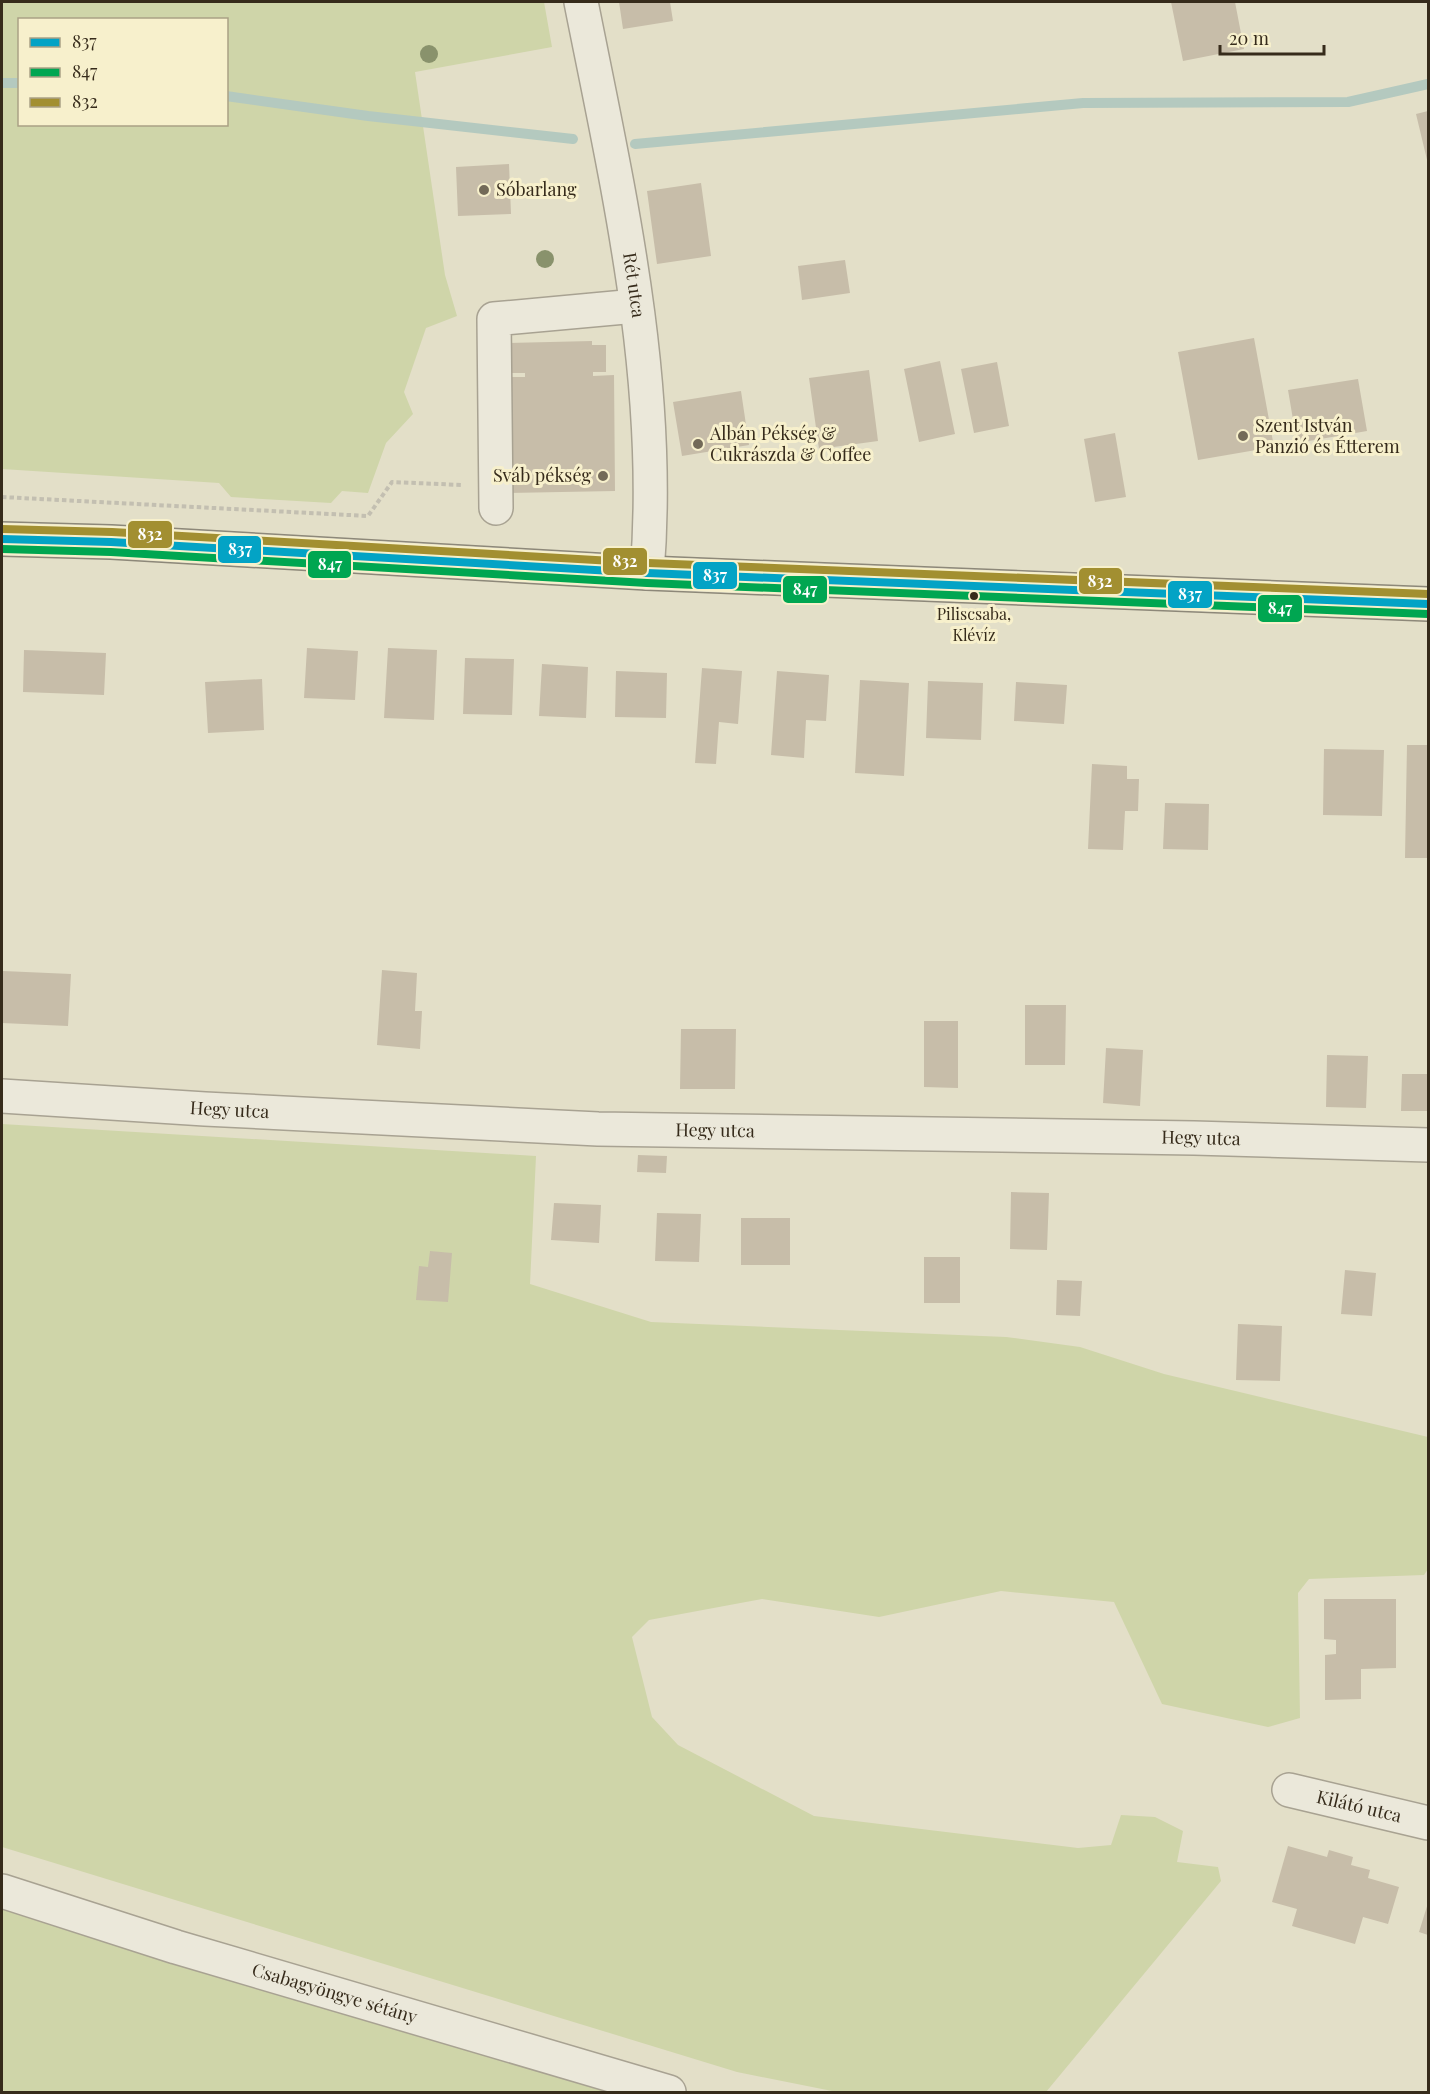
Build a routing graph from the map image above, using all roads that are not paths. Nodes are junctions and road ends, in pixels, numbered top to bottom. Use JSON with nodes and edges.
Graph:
{"nodes":[{"id":1,"x":581,"y":2,"type":"edge"},
{"id":2,"x":636,"y":306,"type":"junction"},
{"id":3,"x":496,"y":498,"type":"road end"},
{"id":4,"x":2,"y":539,"type":"edge"},
{"id":5,"x":647,"y":573,"type":"junction"},
{"id":6,"x":1428,"y":604,"type":"edge"},
{"id":7,"x":2,"y":1096,"type":"edge"},
{"id":8,"x":1428,"y":1145,"type":"edge"},
{"id":9,"x":1289,"y":1790,"type":"dead end"},
{"id":10,"x":1428,"y":1823,"type":"edge"},
{"id":11,"x":2,"y":1891,"type":"edge"},
{"id":12,"x":669,"y":2092,"type":"edge"}],
"edges":[{"from":1,"to":2,"type":"street","name":"Rét utca"},
{"from":2,"to":3,"type":"street"},
{"from":2,"to":5,"type":"street","name":"Rét utca"},
{"from":4,"to":5,"type":"main road"},
{"from":5,"to":6,"type":"main road"},
{"from":7,"to":8,"type":"street","name":"Hegy utca"},
{"from":9,"to":10,"type":"street","name":"Kilátó utca"},
{"from":11,"to":12,"type":"street","name":"Csabagyöngye sétány"}]}
